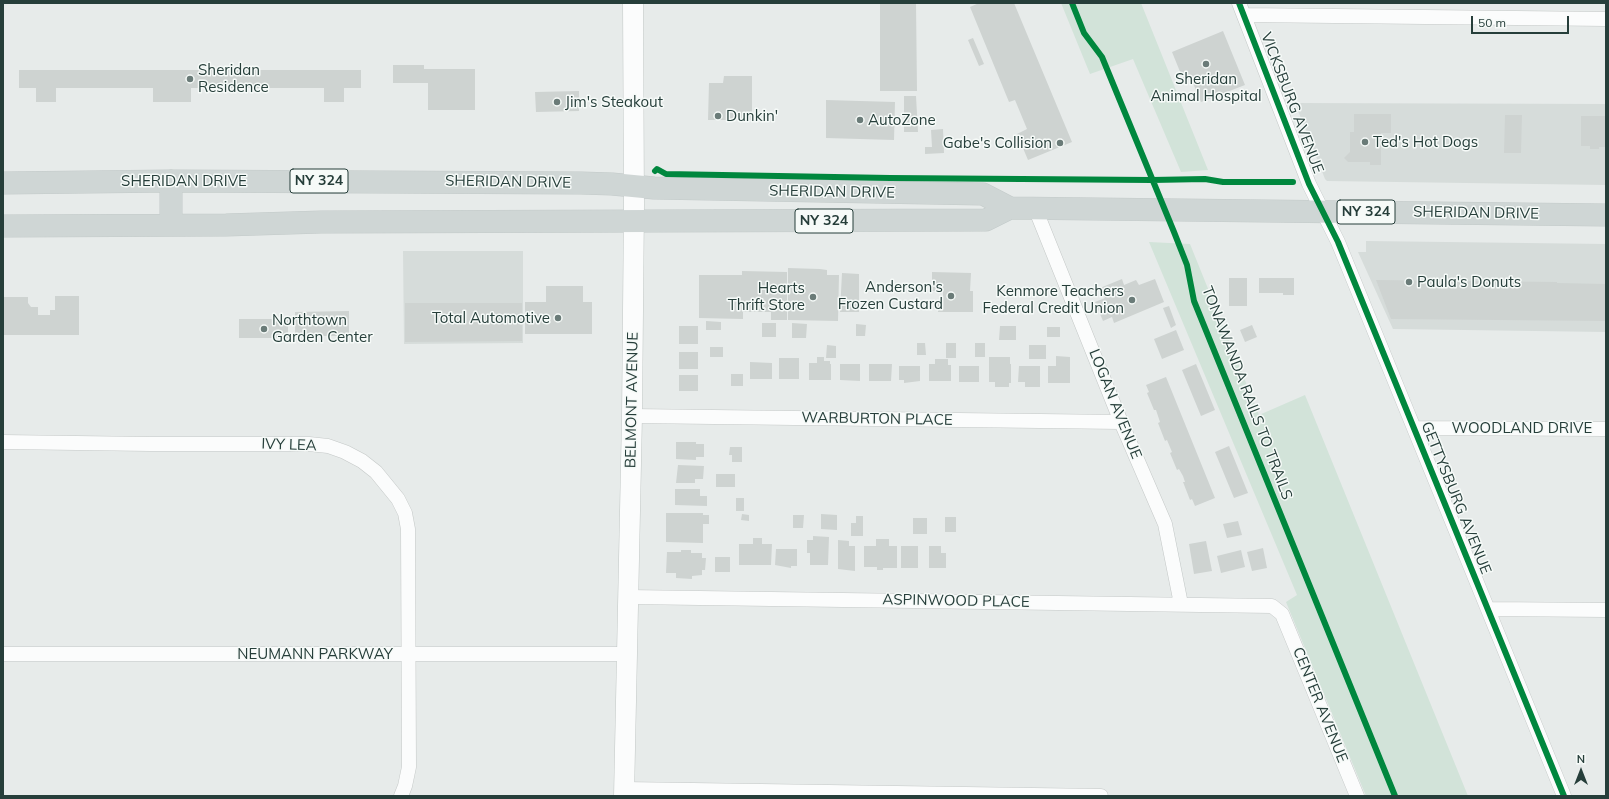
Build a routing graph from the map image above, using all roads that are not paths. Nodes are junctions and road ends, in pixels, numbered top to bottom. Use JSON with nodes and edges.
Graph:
{"nodes":[{"id":1,"x":633,"y":3,"type":"edge"},
{"id":2,"x":1242,"y":9,"type":"edge"},
{"id":3,"x":1606,"y":19,"type":"edge"},
{"id":4,"x":171,"y":181,"type":"junction"},
{"id":5,"x":3,"y":182,"type":"edge"},
{"id":6,"x":634,"y":186,"type":"junction"},
{"id":7,"x":1010,"y":208,"type":"junction"},
{"id":8,"x":1035,"y":208,"type":"junction"},
{"id":9,"x":1323,"y":211,"type":"junction"},
{"id":10,"x":1606,"y":215,"type":"edge"},
{"id":11,"x":634,"y":222,"type":"junction"},
{"id":12,"x":171,"y":225,"type":"junction"},
{"id":13,"x":3,"y":226,"type":"edge"},
{"id":14,"x":632,"y":416,"type":"junction"},
{"id":15,"x":1121,"y":422,"type":"junction"},
{"id":16,"x":1414,"y":428,"type":"junction"},
{"id":17,"x":1606,"y":429,"type":"edge"},
{"id":18,"x":3,"y":442,"type":"edge"},
{"id":19,"x":628,"y":597,"type":"junction"},
{"id":20,"x":1181,"y":604,"type":"junction"},
{"id":21,"x":1488,"y":609,"type":"junction"},
{"id":22,"x":1606,"y":610,"type":"edge"},
{"id":23,"x":1282,"y":614,"type":"joint"},
{"id":24,"x":3,"y":654,"type":"edge"},
{"id":25,"x":409,"y":654,"type":"junction"},
{"id":26,"x":626,"y":654,"type":"junction"},
{"id":27,"x":624,"y":792,"type":"edge"},
{"id":28,"x":401,"y":796,"type":"edge"},
{"id":29,"x":1101,"y":796,"type":"edge"},
{"id":30,"x":1357,"y":796,"type":"edge"},
{"id":31,"x":1564,"y":796,"type":"edge"}],
"edges":[{"from":1,"to":6,"type":"street","name":"BELMONT AVENUE"},
{"from":2,"to":3,"type":"street"},
{"from":2,"to":9,"type":"street","name":"VICKSBURG AVENUE"},
{"from":4,"to":5,"type":"main road","name":"SHERIDAN DRIVE","number":"NY 324"},
{"from":4,"to":6,"type":"main road","name":"SHERIDAN DRIVE","number":"NY 324"},
{"from":4,"to":12,"type":"main road"},
{"from":6,"to":7,"type":"main road","name":"SHERIDAN DRIVE","number":"NY 324"},
{"from":6,"to":11,"type":"street","name":"BELMONT AVENUE"},
{"from":7,"to":8,"type":"main road","name":"SHERIDAN DRIVE","number":"NY 324"},
{"from":7,"to":11,"type":"main road","name":"SHERIDAN DRIVE","number":"NY 324"},
{"from":8,"to":9,"type":"main road","name":"SHERIDAN DRIVE","number":"NY 324"},
{"from":8,"to":15,"type":"street","name":"LOGAN AVENUE"},
{"from":9,"to":10,"type":"main road","name":"SHERIDAN DRIVE","number":"NY 324"},
{"from":9,"to":16,"type":"street","name":"GETTYSBURG AVENUE"},
{"from":11,"to":12,"type":"main road","name":"SHERIDAN DRIVE","number":"NY 324"},
{"from":11,"to":14,"type":"street","name":"BELMONT AVENUE"},
{"from":12,"to":13,"type":"main road","name":"SHERIDAN DRIVE","number":"NY 324"},
{"from":14,"to":15,"type":"street","name":"WARBURTON PLACE"},
{"from":14,"to":19,"type":"street","name":"BELMONT AVENUE"},
{"from":15,"to":20,"type":"street","name":"LOGAN AVENUE"},
{"from":16,"to":17,"type":"street","name":"WOODLAND DRIVE"},
{"from":16,"to":21,"type":"street","name":"GETTYSBURG AVENUE"},
{"from":18,"to":25,"type":"street","name":"IVY LEA"},
{"from":19,"to":20,"type":"street","name":"ASPINWOOD PLACE"},
{"from":19,"to":26,"type":"street","name":"BELMONT AVENUE"},
{"from":20,"to":23,"type":"street","name":"ASPINWOOD PLACE"},
{"from":21,"to":22,"type":"street"},
{"from":21,"to":31,"type":"street","name":"GETTYSBURG AVENUE"},
{"from":23,"to":30,"type":"street","name":"CENTER AVENUE"},
{"from":24,"to":25,"type":"street","name":"NEUMANN PARKWAY"},
{"from":25,"to":26,"type":"street","name":"NEUMANN PARKWAY"},
{"from":25,"to":28,"type":"street","name":"IVY LEA"},
{"from":26,"to":27,"type":"street","name":"BELMONT AVENUE"},
{"from":27,"to":29,"type":"street"}]}
